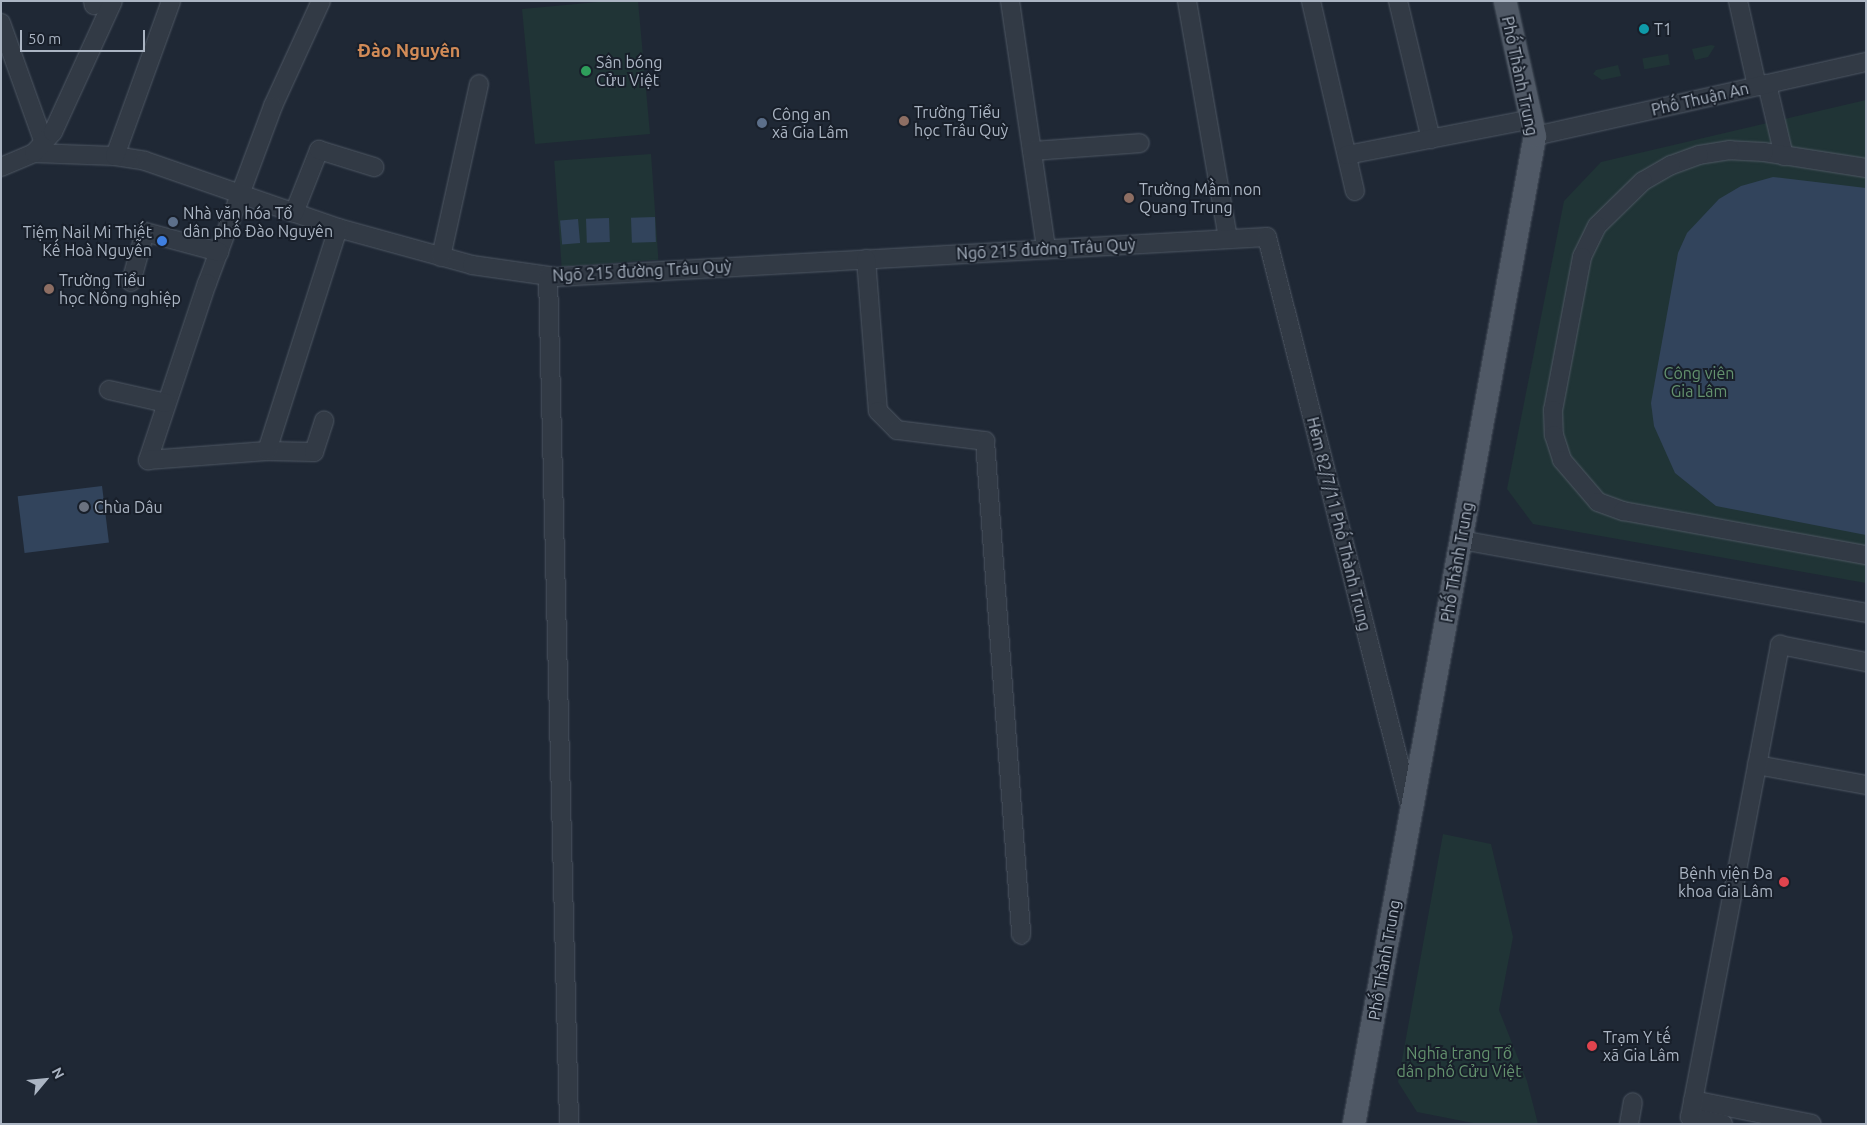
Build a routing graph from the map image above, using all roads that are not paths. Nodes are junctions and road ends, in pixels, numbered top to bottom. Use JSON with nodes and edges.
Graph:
{"nodes":[{"id":1,"x":93,"y":1,"type":"edge"},
{"id":2,"x":102,"y":1,"type":"edge"},
{"id":3,"x":113,"y":1,"type":"edge"},
{"id":4,"x":171,"y":1,"type":"edge"},
{"id":5,"x":321,"y":1,"type":"edge"},
{"id":6,"x":1010,"y":1,"type":"edge"},
{"id":7,"x":1187,"y":1,"type":"edge"},
{"id":8,"x":1311,"y":1,"type":"edge"},
{"id":9,"x":1398,"y":1,"type":"edge"},
{"id":10,"x":1505,"y":1,"type":"edge"},
{"id":11,"x":1738,"y":1,"type":"edge"},
{"id":12,"x":1,"y":24,"type":"edge"},
{"id":13,"x":1866,"y":62,"type":"edge"},
{"id":14,"x":479,"y":84,"type":"dead end"},
{"id":15,"x":1762,"y":85,"type":"junction"},
{"id":16,"x":1533,"y":128,"type":"junction"},
{"id":17,"x":1431,"y":139,"type":"junction"},
{"id":18,"x":1140,"y":144,"type":"dead end"},
{"id":19,"x":39,"y":148,"type":"junction"},
{"id":20,"x":1032,"y":151,"type":"junction"},
{"id":21,"x":115,"y":156,"type":"junction"},
{"id":22,"x":1347,"y":156,"type":"junction"},
{"id":23,"x":1784,"y":156,"type":"junction"},
{"id":24,"x":1,"y":167,"type":"edge"},
{"id":25,"x":374,"y":167,"type":"dead end"},
{"id":26,"x":1866,"y":168,"type":"edge"},
{"id":27,"x":1355,"y":191,"type":"dead end"},
{"id":28,"x":242,"y":195,"type":"junction"},
{"id":29,"x":294,"y":213,"type":"junction"},
{"id":30,"x":338,"y":228,"type":"junction"},
{"id":31,"x":1228,"y":238,"type":"junction"},
{"id":32,"x":1267,"y":238,"type":"joint"},
{"id":33,"x":1046,"y":249,"type":"junction"},
{"id":34,"x":219,"y":252,"type":"junction"},
{"id":35,"x":441,"y":256,"type":"junction"},
{"id":36,"x":866,"y":260,"type":"junction"},
{"id":37,"x":548,"y":276,"type":"junction"},
{"id":38,"x":132,"y":282,"type":"dead end"},
{"id":39,"x":109,"y":390,"type":"dead end"},
{"id":40,"x":166,"y":403,"type":"junction"},
{"id":41,"x":324,"y":421,"type":"dead end"},
{"id":42,"x":267,"y":452,"type":"junction"},
{"id":43,"x":1462,"y":540,"type":"junction"},
{"id":44,"x":1866,"y":555,"type":"edge"},
{"id":45,"x":1866,"y":613,"type":"edge"},
{"id":46,"x":1866,"y":662,"type":"edge"},
{"id":47,"x":1757,"y":765,"type":"junction"},
{"id":48,"x":1866,"y":785,"type":"edge"},
{"id":49,"x":1411,"y":812,"type":"junction"},
{"id":50,"x":1021,"y":935,"type":"dead end"},
{"id":51,"x":1694,"y":1100,"type":"junction"},
{"id":52,"x":1633,"y":1102,"type":"dead end"},
{"id":53,"x":1359,"y":1123,"type":"edge"},
{"id":54,"x":569,"y":1124,"type":"edge"},
{"id":55,"x":1629,"y":1124,"type":"edge"},
{"id":56,"x":1723,"y":1124,"type":"edge"},
{"id":57,"x":1812,"y":1124,"type":"edge"}],
"edges":[{"from":1,"to":2,"type":"street"},
{"from":3,"to":19,"type":"street"},
{"from":4,"to":21,"type":"street"},
{"from":5,"to":28,"type":"street"},
{"from":6,"to":20,"type":"street"},
{"from":7,"to":31,"type":"street"},
{"from":8,"to":22,"type":"street"},
{"from":9,"to":17,"type":"street"},
{"from":10,"to":16,"type":"main road","name":"Phố Thành Trung"},
{"from":11,"to":15,"type":"street"},
{"from":12,"to":19,"type":"street"},
{"from":13,"to":15,"type":"street","name":"Phố Thuận An"},
{"from":14,"to":35,"type":"street"},
{"from":15,"to":16,"type":"street","name":"Phố Thuận An"},
{"from":15,"to":23,"type":"street"},
{"from":16,"to":17,"type":"street","name":"Phố Thuận An"},
{"from":16,"to":43,"type":"main road","name":"Phố Thành Trung"},
{"from":17,"to":22,"type":"street","name":"Phố Thuận An"},
{"from":18,"to":20,"type":"street"},
{"from":19,"to":21,"type":"street","name":"Ngõ 215 đường Trâu Quỳ"},
{"from":19,"to":24,"type":"street"},
{"from":20,"to":33,"type":"street"},
{"from":21,"to":28,"type":"street","name":"Ngõ 215 đường Trâu Quỳ"},
{"from":22,"to":27,"type":"street"},
{"from":23,"to":26,"type":"street"},
{"from":23,"to":44,"type":"street"},
{"from":25,"to":29,"type":"street"},
{"from":28,"to":29,"type":"street","name":"Ngõ 215 đường Trâu Quỳ"},
{"from":28,"to":34,"type":"street"},
{"from":29,"to":30,"type":"street","name":"Ngõ 215 đường Trâu Quỳ"},
{"from":30,"to":35,"type":"street","name":"Ngõ 215 đường Trâu Quỳ"},
{"from":30,"to":42,"type":"street"},
{"from":31,"to":32,"type":"street","name":"Ngõ 215 đường Trâu Quỳ"},
{"from":31,"to":33,"type":"street","name":"Ngõ 215 đường Trâu Quỳ"},
{"from":32,"to":49,"type":"street","name":"Hẻm 82/7/11 Phố Thành Trung"},
{"from":33,"to":36,"type":"street","name":"Ngõ 215 đường Trâu Quỳ"},
{"from":34,"to":38,"type":"street"},
{"from":34,"to":40,"type":"street"},
{"from":35,"to":37,"type":"street","name":"Ngõ 215 đường Trâu Quỳ"},
{"from":36,"to":37,"type":"street","name":"Ngõ 215 đường Trâu Quỳ"},
{"from":36,"to":50,"type":"street"},
{"from":37,"to":54,"type":"street"},
{"from":39,"to":40,"type":"street"},
{"from":40,"to":42,"type":"street"},
{"from":41,"to":42,"type":"street"},
{"from":43,"to":45,"type":"street"},
{"from":43,"to":49,"type":"main road","name":"Phố Thành Trung"},
{"from":46,"to":47,"type":"street"},
{"from":47,"to":48,"type":"street"},
{"from":47,"to":51,"type":"street"},
{"from":49,"to":53,"type":"main road","name":"Phố Thành Trung"},
{"from":51,"to":56,"type":"street"},
{"from":51,"to":57,"type":"street"},
{"from":52,"to":55,"type":"street"}]}
